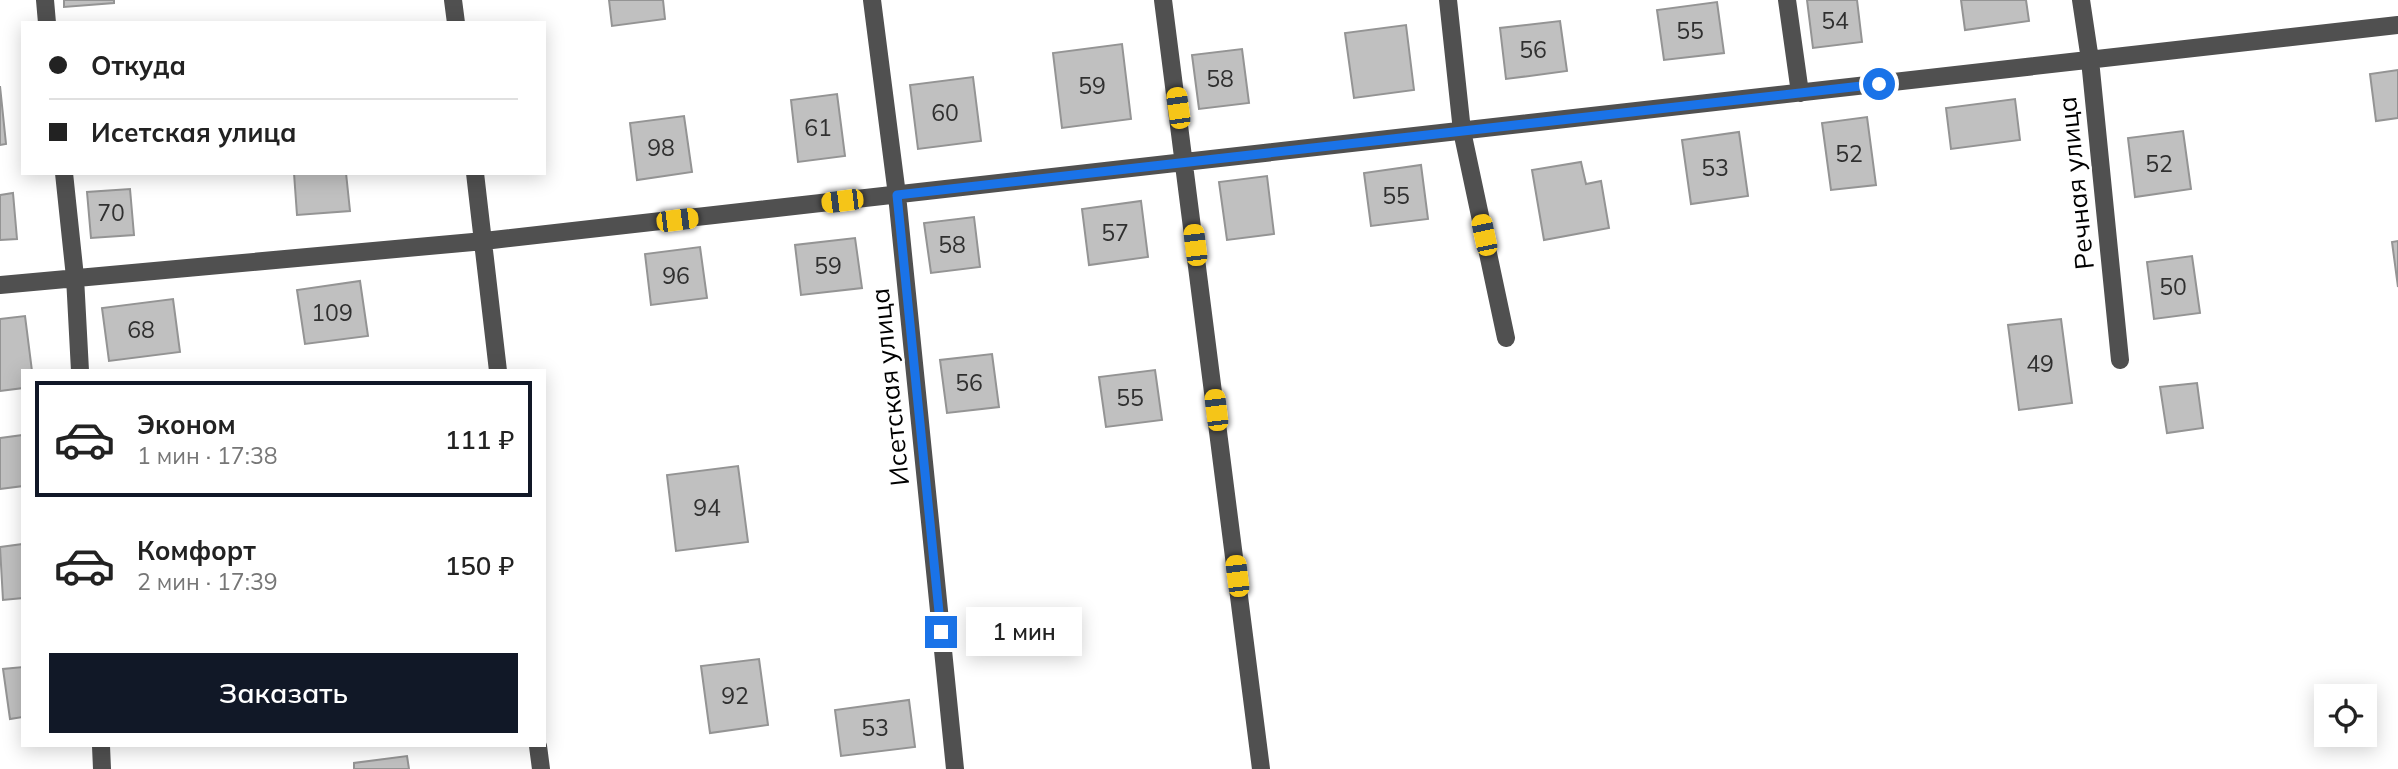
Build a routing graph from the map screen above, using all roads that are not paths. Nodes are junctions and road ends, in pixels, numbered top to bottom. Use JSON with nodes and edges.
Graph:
{"nodes":[{"id":1,"x":45,"y":0,"type":"edge"},
{"id":2,"x":453,"y":0,"type":"edge"},
{"id":3,"x":872,"y":0,"type":"edge"},
{"id":4,"x":1163,"y":0,"type":"edge"},
{"id":5,"x":1448,"y":0,"type":"edge"},
{"id":6,"x":1787,"y":0,"type":"edge"},
{"id":7,"x":2081,"y":0,"type":"edge"},
{"id":8,"x":47,"y":21,"type":"edge"},
{"id":9,"x":456,"y":21,"type":"edge"},
{"id":10,"x":2398,"y":25,"type":"edge"},
{"id":11,"x":2090,"y":60,"type":"junction"},
{"id":12,"x":1800,"y":93,"type":"junction"},
{"id":13,"x":1462,"y":131,"type":"junction"},
{"id":14,"x":1185,"y":162,"type":"junction"},
{"id":15,"x":64,"y":175,"type":"edge"},
{"id":16,"x":475,"y":175,"type":"edge"},
{"id":17,"x":897,"y":195,"type":"junction"},
{"id":18,"x":484,"y":242,"type":"junction"},
{"id":19,"x":75,"y":277,"type":"junction"},
{"id":20,"x":0,"y":285,"type":"edge"},
{"id":21,"x":1506,"y":338,"type":"dead end"},
{"id":22,"x":2120,"y":360,"type":"dead end"},
{"id":23,"x":80,"y":369,"type":"edge"},
{"id":24,"x":498,"y":369,"type":"edge"},
{"id":25,"x":101,"y":747,"type":"edge"},
{"id":26,"x":538,"y":747,"type":"edge"},
{"id":27,"x":102,"y":769,"type":"edge"},
{"id":28,"x":541,"y":769,"type":"edge"},
{"id":29,"x":955,"y":769,"type":"edge"},
{"id":30,"x":1261,"y":769,"type":"edge"}],
"edges":[{"from":1,"to":8,"type":"street"},
{"from":2,"to":9,"type":"street"},
{"from":3,"to":17,"type":"street","name":"Исетская улица"},
{"from":4,"to":14,"type":"street"},
{"from":5,"to":13,"type":"street"},
{"from":6,"to":12,"type":"street"},
{"from":7,"to":11,"type":"street","name":"Речная улица"},
{"from":10,"to":11,"type":"street"},
{"from":11,"to":12,"type":"street"},
{"from":11,"to":22,"type":"street","name":"Речная улица"},
{"from":12,"to":13,"type":"street"},
{"from":13,"to":14,"type":"street"},
{"from":13,"to":21,"type":"street"},
{"from":14,"to":17,"type":"street"},
{"from":14,"to":30,"type":"street"},
{"from":15,"to":19,"type":"street"},
{"from":16,"to":18,"type":"street"},
{"from":17,"to":18,"type":"street"},
{"from":17,"to":29,"type":"street","name":"Исетская улица"},
{"from":18,"to":19,"type":"street"},
{"from":18,"to":24,"type":"street"},
{"from":19,"to":20,"type":"street"},
{"from":19,"to":23,"type":"street"},
{"from":25,"to":27,"type":"street"},
{"from":26,"to":28,"type":"street"}]}
